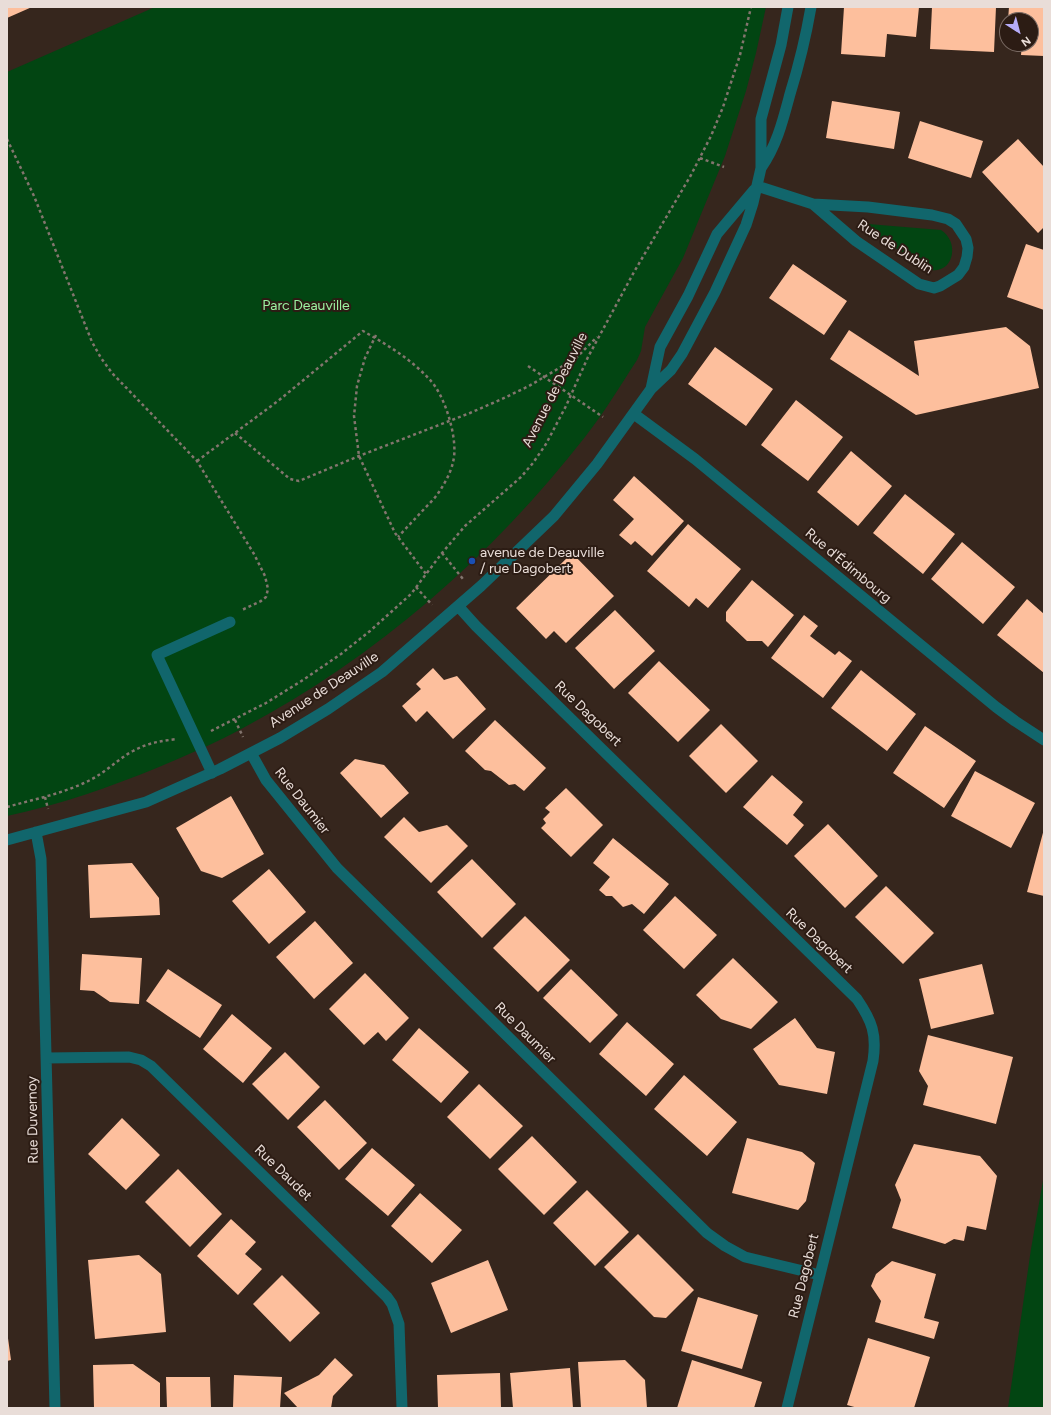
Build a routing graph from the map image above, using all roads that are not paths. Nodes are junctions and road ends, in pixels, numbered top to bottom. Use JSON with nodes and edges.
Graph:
{"nodes":[{"id":1,"x":788,"y":7,"type":"edge"},
{"id":2,"x":811,"y":7,"type":"edge"},
{"id":3,"x":762,"y":168,"type":"junction"},
{"id":4,"x":757,"y":186,"type":"junction"},
{"id":5,"x":813,"y":204,"type":"junction"},
{"id":6,"x":651,"y":389,"type":"junction"},
{"id":7,"x":634,"y":414,"type":"junction"},
{"id":8,"x":458,"y":606,"type":"junction"},
{"id":9,"x":230,"y":622,"type":"road end"},
{"id":10,"x":1044,"y":740,"type":"edge"},
{"id":11,"x":251,"y":754,"type":"junction"},
{"id":12,"x":212,"y":773,"type":"junction"},
{"id":13,"x":36,"y":832,"type":"junction"},
{"id":14,"x":7,"y":840,"type":"edge"},
{"id":15,"x":46,"y":1058,"type":"junction"},
{"id":16,"x":820,"y":1275,"type":"junction"},
{"id":17,"x":55,"y":1408,"type":"edge"},
{"id":18,"x":402,"y":1408,"type":"edge"},
{"id":19,"x":787,"y":1408,"type":"edge"}],
"edges":[{"from":1,"to":3,"type":"street","name":"Avenue de Deauville"},
{"from":2,"to":3,"type":"street","name":"Avenue de Deauville"},
{"from":3,"to":4,"type":"street","name":"Avenue de Deauville"},
{"from":4,"to":5,"type":"street","name":"Rue de Dublin"},
{"from":4,"to":6,"type":"street","name":"Avenue de Deauville"},
{"from":4,"to":6,"type":"street","name":"Avenue de Deauville"},
{"from":5,"to":5,"type":"street","name":"Rue de Dublin"},
{"from":6,"to":7,"type":"street","name":"Avenue de Deauville"},
{"from":7,"to":8,"type":"street","name":"Avenue de Deauville"},
{"from":7,"to":10,"type":"street","name":"Rue d'Édimbourg"},
{"from":8,"to":11,"type":"street","name":"Avenue de Deauville"},
{"from":8,"to":16,"type":"street","name":"Rue Dagobert"},
{"from":9,"to":12,"type":"street"},
{"from":11,"to":12,"type":"street","name":"Avenue de Deauville"},
{"from":11,"to":16,"type":"street","name":"Rue Daumier"},
{"from":12,"to":13,"type":"street","name":"Avenue de Deauville"},
{"from":13,"to":14,"type":"street","name":"Avenue de Deauville"},
{"from":13,"to":15,"type":"street","name":"Rue Duvernoy"},
{"from":15,"to":17,"type":"street","name":"Rue Duvernoy"},
{"from":15,"to":18,"type":"street","name":"Rue Daudet"},
{"from":16,"to":19,"type":"street","name":"Rue Dagobert"}]}
